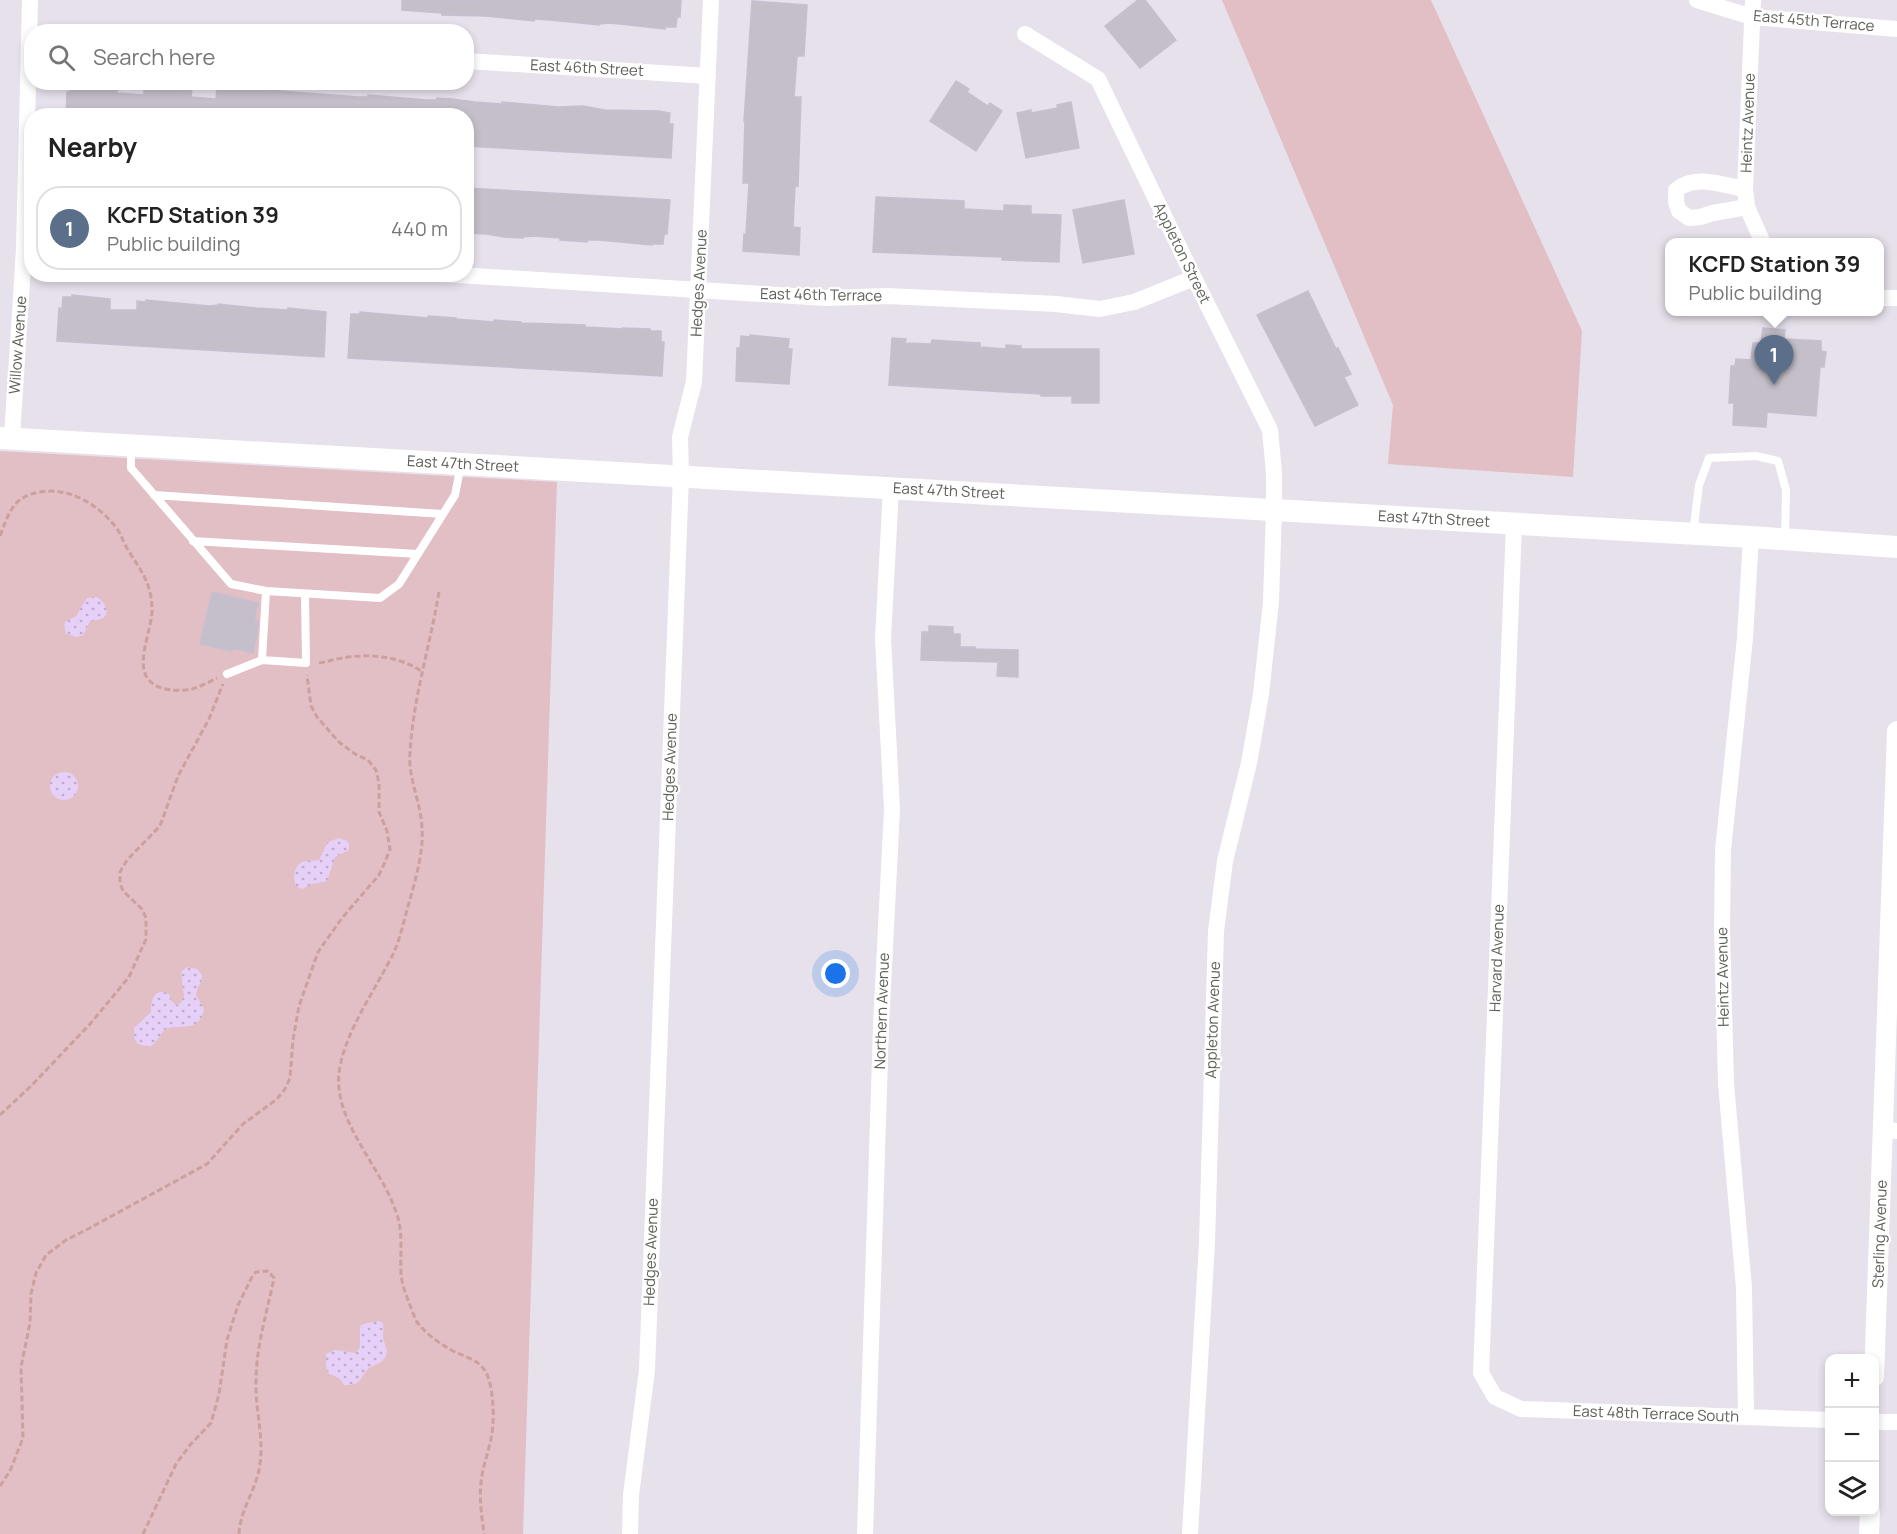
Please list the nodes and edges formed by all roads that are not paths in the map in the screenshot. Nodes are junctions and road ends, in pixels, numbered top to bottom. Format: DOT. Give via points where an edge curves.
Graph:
graph roads {
  1 [pos="30,0"];
  2 [pos="711,0"];
  3 [pos="1697,0"];
  4 [pos="1752,8"];
  5 [pos="30,24"];
  6 [pos="1897,29"];
  7 [pos="1025,34"];
  8 [pos="474,61"];
  9 [pos="708,76"];
  10 [pos="29,90"];
  11 [pos="29,108"];
  12 [pos="1745,189"];
  13 [pos="1747,207"];
  14 [pos="1760,238"];
  15 [pos="474,276"];
  16 [pos="1194,278"];
  17 [pos="24,282"];
  18 [pos="698,290"];
  19 [pos="6,438"];
  20 [pos="131,445"];
  21 [pos="461,464"];
  22 [pos="681,476"];
  23 [pos="891,488"];
  24 [pos="154,495"];
  25 [pos="1274,510"];
  26 [pos="443,514"];
  27 [pos="1514,524"];
  28 [pos="1693,534"];
  29 [pos="1751,537"];
  30 [pos="1785,540"];
  31 [pos="194,541"];
  32 [pos="1897,547"];
  33 [pos="418,554"];
  34 [pos="266,591"];
  35 [pos="305,594"];
  36 [pos="262,660"];
  37 [pos="227,674"];
  38 [pos="1897,731"];
  39 [pos="1895,847"];
  40 [pos="1891,1131"];
  41 [pos="1876,1354"];
  42 [pos="1490,1389"];
  43 [pos="1746,1416"];
  44 [pos="1825,1420"];
  45 [pos="1879,1422"];
  46 [pos="1897,1422"];
  47 [pos="1870,1516"];
  48 [pos="630,1534"];
  49 [pos="865,1534"];
  50 [pos="1190,1534"];
  51 [pos="1869,1534"];
  1 -- 5 [label="street, Willow Avenue"];
  2 -- 9 [label="street, Hedges Avenue"];
  3 -- 4 [label="street, East 45th Terrace"];
  4 -- 6 [label="street, East 45th Terrace"];
  4 -- 12 [label="street, Heintz Avenue"];
  7 -- 16 [label="street, Appleton Street" via="1098,79"];
  8 -- 9 [label="street, East 46th Street"];
  9 -- 18 [label="street, Hedges Avenue"];
  10 -- 11 [label="street, Willow Avenue"];
  12 -- 13 [label="street, Heintz Avenue"];
  12 -- 13 [label="street" via="1695,181 1676,190 1676,202 1679,211 1689,218"];
  13 -- 14 [label="street, Heintz Avenue"];
  15 -- 18 [label="street, East 46th Terrace"];
  16 -- 18 [label="street, East 46th Terrace" via="1134,302 1100,309 955,299 826,298"];
  16 -- 25 [label="street, Appleton Street" via="1270,430"];
  17 -- 19 [label="street, Willow Avenue"];
  18 -- 22 [label="street, Hedges Avenue" via="694,382 680,437"];
  19 -- 20 [label="main road, East 47th Street"];
  20 -- 21 [label="main road, East 47th Street"];
  20 -- 24 [label="lane" via="131,468"];
  21 -- 22 [label="main road, East 47th Street"];
  21 -- 26 [label="lane" via="455,495"];
  22 -- 23 [label="main road, East 47th Street"];
  22 -- 48 [label="street, Hedges Avenue" via="646,1370"];
  23 -- 25 [label="main road, East 47th Street"];
  23 -- 49 [label="street, Northern Avenue" via="883,638 892,809"];
  24 -- 26 [label="lane"];
  24 -- 31 [label="lane"];
  25 -- 27 [label="main road, East 47th Street"];
  25 -- 50 [label="street, Appleton Avenue" via="1271,602 1261,694 1225,861 1216,931 1207,1242"];
  26 -- 33 [label="lane"];
  27 -- 28 [label="main road, East 47th Street"];
  27 -- 42 [label="street, Harvard Avenue" via="1481,1373"];
  28 -- 29 [label="main road, East 47th Street"];
  28 -- 30 [label="lane" via="1699,485 1709,458 1756,456 1778,460 1786,490"];
  29 -- 30 [label="main road, East 47th Street"];
  29 -- 43 [label="street, Heintz Avenue" via="1745,638 1723,850 1722,928 1726,1084 1744,1288"];
  30 -- 32 [label="main road, East 47th Street"];
  31 -- 33 [label="lane"];
  31 -- 34 [label="lane" via="231,584"];
  33 -- 35 [label="lane" via="399,584 380,598"];
  34 -- 35 [label="lane"];
  34 -- 36 [label="lane"];
  35 -- 36 [label="lane" via="306,663"];
  36 -- 37 [label="lane"];
  38 -- 39 [label="street, Sterling Avenue"];
  39 -- 40 [label="street, Sterling Avenue"];
  40 -- 41 [label="street, Sterling Avenue"];
  42 -- 43 [label="street, East 48th Terrace South" via="1495,1397 1521,1409"];
  43 -- 44 [label="street, East 48th Terrace South"];
  45 -- 46 [label="street"];
  47 -- 51 [label="street"];
}
